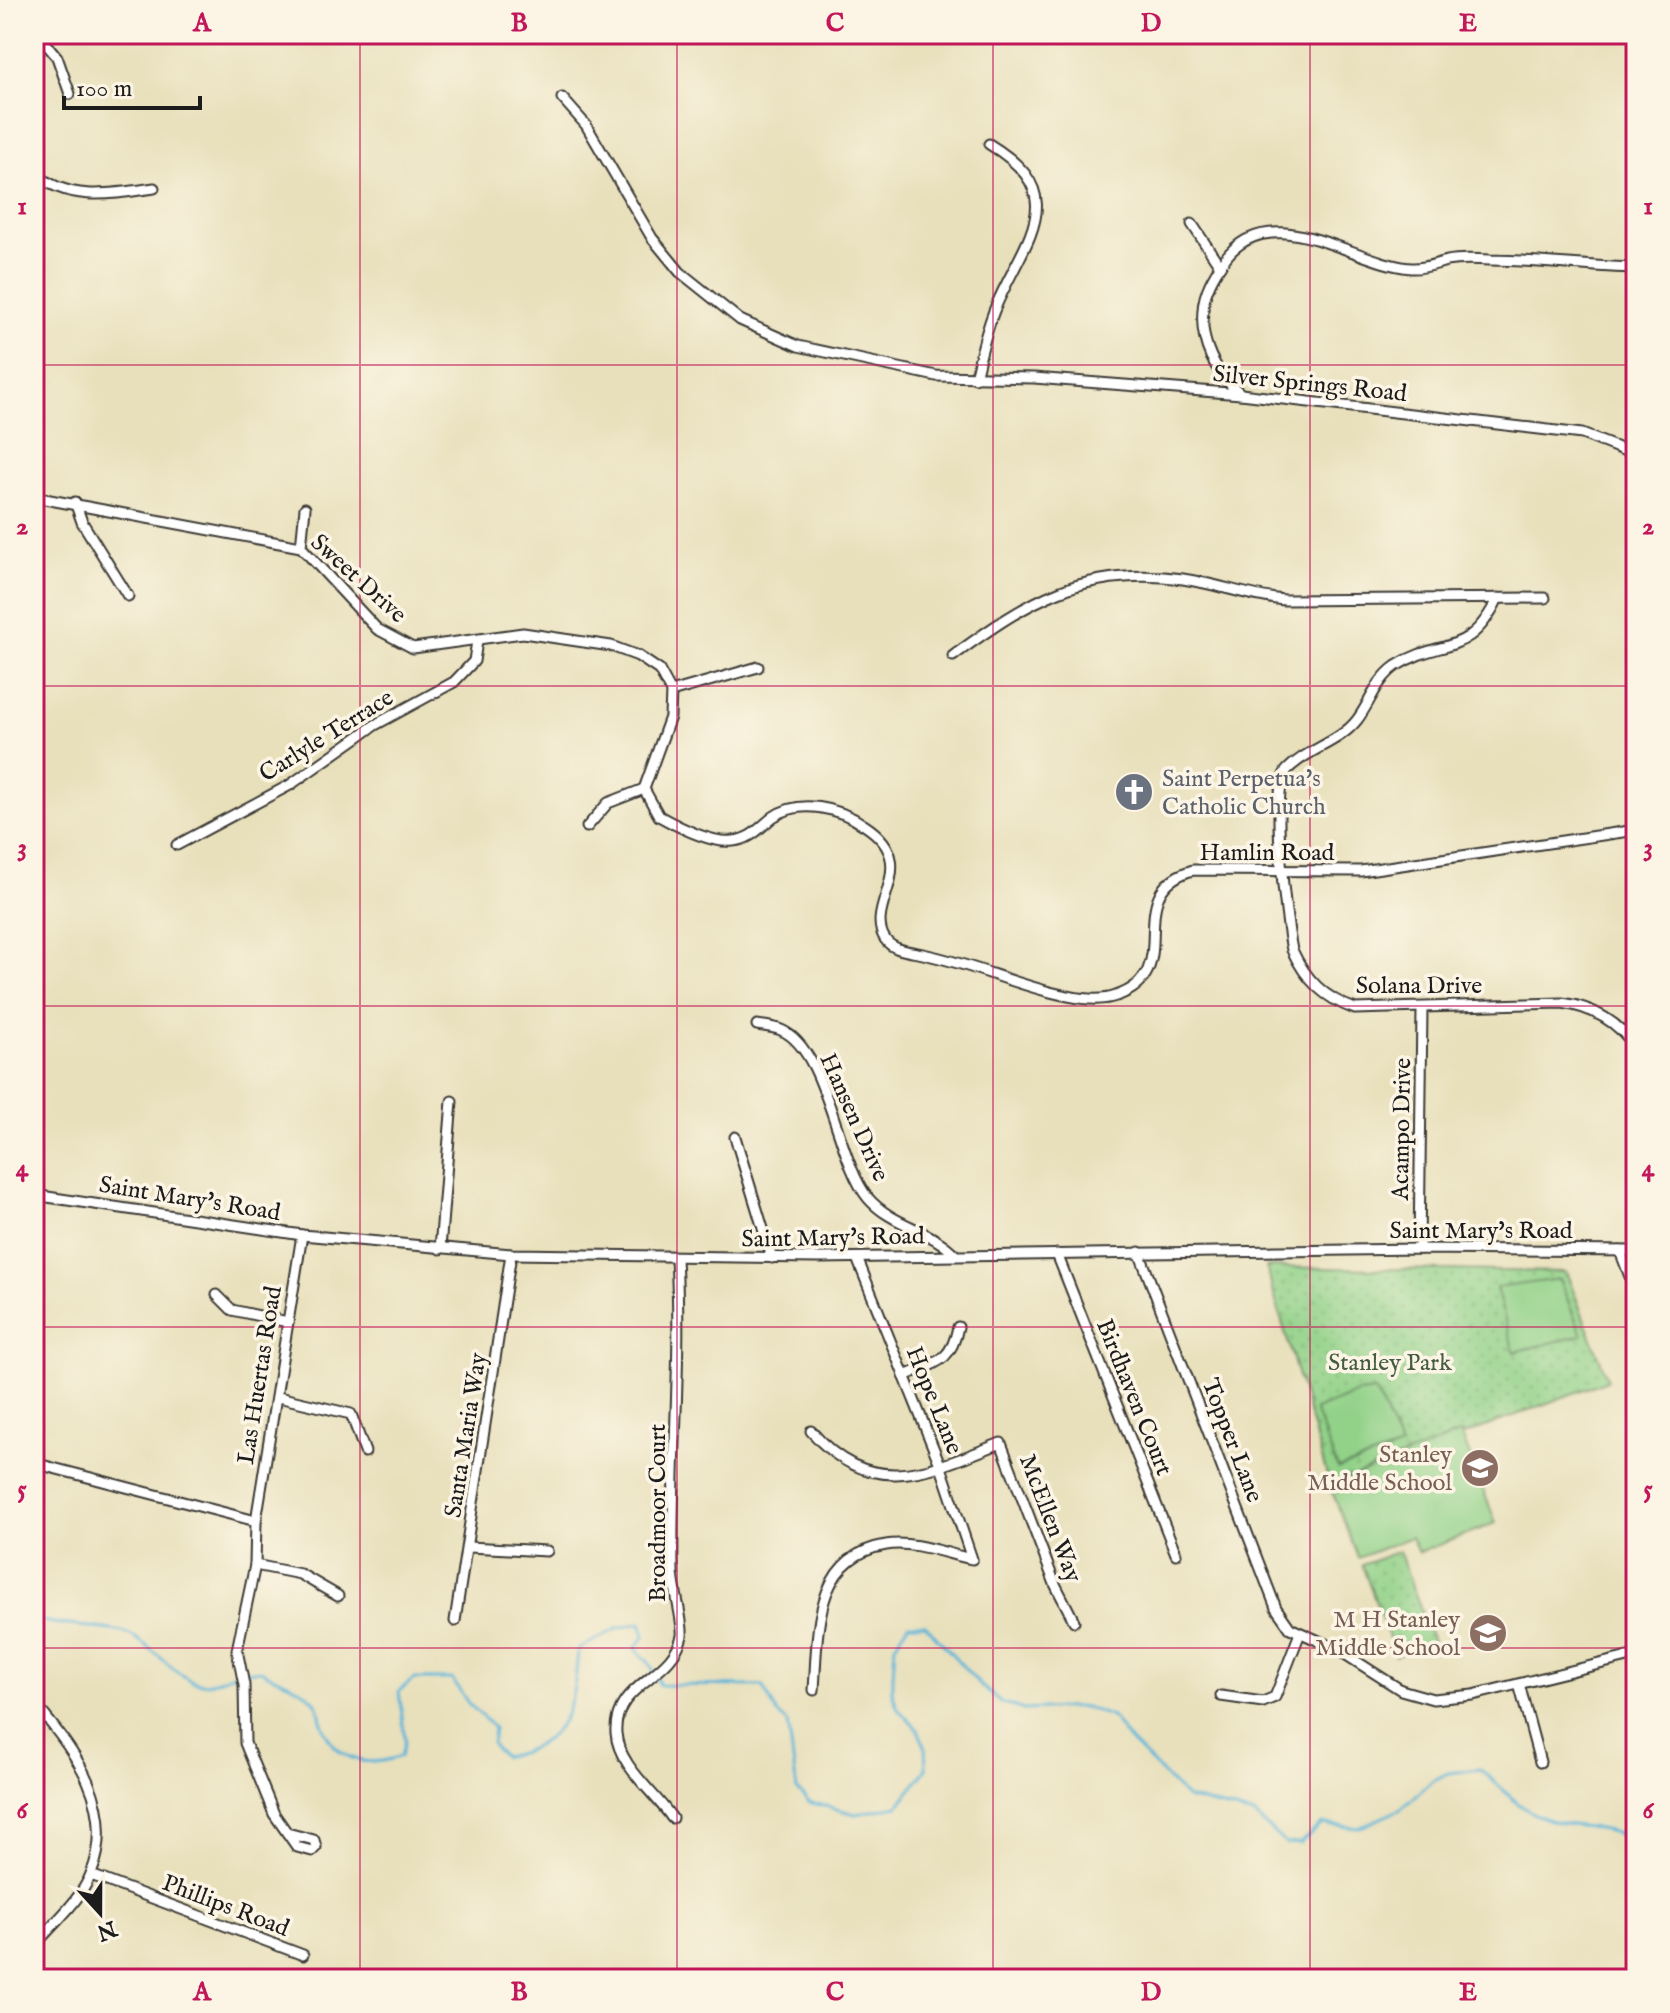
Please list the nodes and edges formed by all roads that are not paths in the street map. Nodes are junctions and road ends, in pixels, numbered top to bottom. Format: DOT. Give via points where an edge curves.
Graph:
graph roads {
  1 [pos="38,34"];
  2 [pos="70,94"];
  3 [pos="562,98"];
  4 [pos="989,144"];
  5 [pos="34,172"];
  6 [pos="154,188"];
  7 [pos="1192,224"];
  8 [pos="1220,266"];
  9 [pos="1636,268"];
  10 [pos="975,378"];
  11 [pos="1241,394"];
  12 [pos="1636,455"];
  13 [pos="34,497"];
  14 [pos="75,502"];
  15 [pos="305,508"];
  16 [pos="301,547"];
  17 [pos="128,596"];
  18 [pos="1498,598"];
  19 [pos="1545,598"];
  20 [pos="477,641"];
  21 [pos="953,656"];
  22 [pos="758,667"];
  23 [pos="671,692"];
  24 [pos="644,789"];
  25 [pos="587,827"];
  26 [pos="1636,830"];
  27 [pos="177,845"];
  28 [pos="1283,872"];
  29 [pos="1422,1009"];
  30 [pos="757,1025"];
  31 [pos="1636,1049"];
  32 [pos="452,1101"];
  33 [pos="735,1137"];
  34 [pos="34,1195"];
  35 [pos="302,1235"];
  36 [pos="440,1249"];
  37 [pos="1419,1249"];
  38 [pos="1620,1251"];
  39 [pos="1636,1251"];
  40 [pos="1139,1252"];
  41 [pos="511,1254"];
  42 [pos="1057,1254"];
  43 [pos="955,1255"];
  44 [pos="676,1258"];
  45 [pos="772,1258"];
  46 [pos="857,1258"];
  47 [pos="1636,1292"];
  48 [pos="217,1295"];
  49 [pos="288,1322"];
  50 [pos="958,1327"];
  51 [pos="904,1376"];
  52 [pos="278,1397"];
  53 [pos="811,1431"];
  54 [pos="365,1452"];
  55 [pos="34,1463"];
  56 [pos="941,1467"];
  57 [pos="256,1521"];
  58 [pos="468,1547"];
  59 [pos="547,1551"];
  60 [pos="1176,1554"];
  61 [pos="255,1565"];
  62 [pos="338,1596"];
  63 [pos="455,1621"];
  64 [pos="1074,1621"];
  65 [pos="1300,1633"];
  66 [pos="1636,1655"];
  67 [pos="1519,1684"];
  68 [pos="814,1690"];
  69 [pos="1221,1696"];
  70 [pos="34,1703"];
  71 [pos="1540,1762"];
  72 [pos="672,1818"];
  73 [pos="287,1833"];
  74 [pos="91,1875"];
  75 [pos="34,1946"];
  76 [pos="303,1955"];
  1 -- 2 [label="street" via="57,57"];
  3 -- 10 [label="street, Silver Springs Road" via="586,125 652,238 680,272 740,320 798,346 890,368"];
  4 -- 10 [label="street" via="1026,172 1036,211 994,310"];
  5 -- 6 [label="street" via="47,184 78,193"];
  7 -- 8 [label="street"];
  8 -- 9 [label="street" via="1230,251 1247,242 1269,232 1292,232 1415,269 1451,260"];
  8 -- 11 [label="street" via="1209,284 1202,325 1216,369"];
  10 -- 11 [label="street, Silver Springs Road"];
  11 -- 12 [label="street, Silver Springs Road" via="1582,434"];
  13 -- 14 [label="street, Sweet Drive"];
  14 -- 16 [label="street, Sweet Drive"];
  14 -- 17 [label="street"];
  15 -- 16 [label="street"];
  16 -- 20 [label="street, Sweet Drive" via="377,629 413,648"];
  18 -- 19 [label="street"];
  18 -- 21 [label="street" via="1285,600 1182,579 1131,577 1073,586 1030,602"];
  18 -- 28 [label="street, Solana Drive" via="1475,634 1397,666 1380,680 1356,720 1287,770 1278,793"];
  20 -- 23 [label="street, Sweet Drive" via="523,633 611,646 649,662"];
  20 -- 27 [label="street, Carlyle Terrace" via="474,661 454,682 375,725 290,785"];
  22 -- 23 [label="street"];
  23 -- 24 [label="street" via="670,717"];
  24 -- 25 [label="street" via="608,803"];
  24 -- 28 [label="street, Hamlin Road" via="659,816 721,840 754,836 774,817 801,807 825,808 866,825 890,851 881,922 892,947 961,962 1051,992 1109,998 1138,982 1152,962 1153,912 1162,887 1172,879 1193,870"];
  26 -- 28 [label="street, Hamlin Road" via="1361,871"];
  28 -- 29 [label="street, Solana Drive" via="1292,950 1316,987 1355,1009"];
  29 -- 31 [label="street, Solana Drive" via="1572,1004 1611,1022"];
  29 -- 37 [label="street, Acampo Drive"];
  30 -- 43 [label="street, Hansen Drive" via="783,1030 806,1054 866,1196 898,1223 945,1244"];
  32 -- 36 [label="street"];
  33 -- 45 [label="street"];
  34 -- 35 [label="street, Saint Mary's Road"];
  35 -- 36 [label="street, Saint Mary's Road"];
  35 -- 49 [label="street, Las Huertas Road"];
  36 -- 41 [label="street, Saint Mary's Road"];
  37 -- 38 [label="street, Saint Mary's Road"];
  37 -- 40 [label="street, Saint Mary's Road"];
  38 -- 39 [label="street, Saint Mary's Road"];
  38 -- 47 [label="street"];
  40 -- 42 [label="street, Saint Mary's Road"];
  40 -- 65 [label="street, Topper Lane" via="1276,1608 1284,1624"];
  41 -- 44 [label="street, Saint Mary's Road"];
  41 -- 58 [label="street, Santa Maria Way"];
  42 -- 43 [label="street, Saint Mary's Road"];
  42 -- 60 [label="street, Birdhaven Court"];
  43 -- 46 [label="street, Saint Mary's Road"];
  44 -- 45 [label="street, Saint Mary's Road"];
  44 -- 72 [label="street, Broadmoor Court" via="673,1572 683,1632 664,1666 639,1684 620,1710 616,1737 631,1768"];
  45 -- 46 [label="street, Saint Mary's Road"];
  46 -- 51 [label="street, Hope Lane"];
  48 -- 49 [label="street" via="232,1310"];
  49 -- 52 [label="street, Las Huertas Road"];
  50 -- 51 [label="street" via="954,1349 945,1358"];
  51 -- 56 [label="street, Hope Lane"];
  52 -- 54 [label="street" via="351,1414"];
  52 -- 57 [label="street, Las Huertas Road"];
  53 -- 56 [label="street" via="833,1456 867,1469 907,1476"];
  55 -- 57 [label="street"];
  56 -- 64 [label="street, McEllen Way" via="1001,1443"];
  56 -- 68 [label="street, Hope Lane" via="972,1559 887,1544 845,1562 820,1607"];
  57 -- 61 [label="street, Las Huertas Road"];
  58 -- 59 [label="street"];
  58 -- 63 [label="street, Santa Maria Way"];
  61 -- 62 [label="street" via="300,1574"];
  61 -- 73 [label="street, Las Huertas Road" via="237,1650 245,1743"];
  65 -- 67 [label="street" via="1423,1697 1452,1699"];
  65 -- 69 [label="street" via="1275,1697 1263,1702"];
  66 -- 67 [label="street"];
  67 -- 71 [label="street"];
  70 -- 74 [label="street" via="88,1777 99,1829"];
  74 -- 75 [label="street"];
  74 -- 76 [label="street, Phillips Road"];
}
